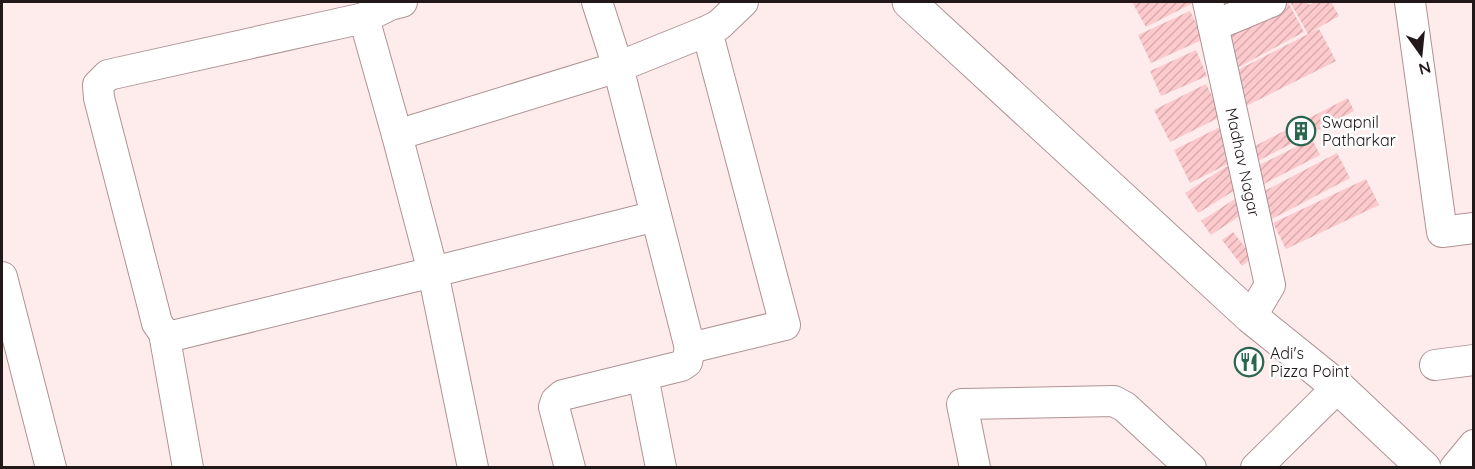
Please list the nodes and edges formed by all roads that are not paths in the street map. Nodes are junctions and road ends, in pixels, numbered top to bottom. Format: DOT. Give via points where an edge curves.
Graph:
graph roads {
  1 [pos="402,2"];
  2 [pos="597,2"];
  3 [pos="743,2"];
  4 [pos="1271,2"];
  5 [pos="1410,2"];
  6 [pos="918,5"];
  7 [pos="1210,13"];
  8 [pos="364,18"];
  9 [pos="707,31"];
  10 [pos="618,67"];
  11 [pos="397,135"];
  12 [pos="656,216"];
  13 [pos="1473,228"];
  14 [pos="433,272"];
  15 [pos="2,277"];
  16 [pos="1251,316"];
  17 [pos="164,333"];
  18 [pos="690,348"];
  19 [pos="1473,360"];
  20 [pos="1435,365"];
  21 [pos="642,376"];
  22 [pos="1338,387"];
  23 [pos="1473,445"];
  24 [pos="51,468"];
  25 [pos="188,468"];
  26 [pos="473,468"];
  27 [pos="570,468"];
  28 [pos="661,468"];
  29 [pos="975,468"];
  30 [pos="1191,468"];
  31 [pos="1256,468"];
  32 [pos="1424,468"];
  33 [pos="1455,468"];
  1 -- 8 [label="street"];
  2 -- 10 [label="street"];
  3 -- 9 [label="street"];
  4 -- 7 [label="street" via="1231,20"];
  5 -- 13 [label="street" via="1442,232"];
  6 -- 16 [label="main road"];
  7 -- 16 [label="street, Madhav Nagar" via="1270,285"];
  8 -- 11 [label="street"];
  8 -- 17 [label="street" via="108,75 98,85 153,307"];
  9 -- 10 [label="street"];
  9 -- 18 [label="street" via="785,325"];
  10 -- 11 [label="street"];
  10 -- 12 [label="street"];
  11 -- 14 [label="street"];
  12 -- 14 [label="street"];
  12 -- 18 [label="street"];
  14 -- 17 [label="street" via="172,336"];
  14 -- 26 [label="street"];
  15 -- 24 [label="street"];
  16 -- 22 [label="main road"];
  17 -- 25 [label="street"];
  18 -- 21 [label="street" via="687,362 681,366"];
  19 -- 20 [label="street"];
  21 -- 27 [label="street" via="563,395 556,401 554,407"];
  21 -- 28 [label="street"];
  22 -- 31 [label="street"];
  22 -- 32 [label="main road"];
  23 -- 33 [label="street"];
  29 -- 30 [label="street" via="962,404 1114,401"];
}
